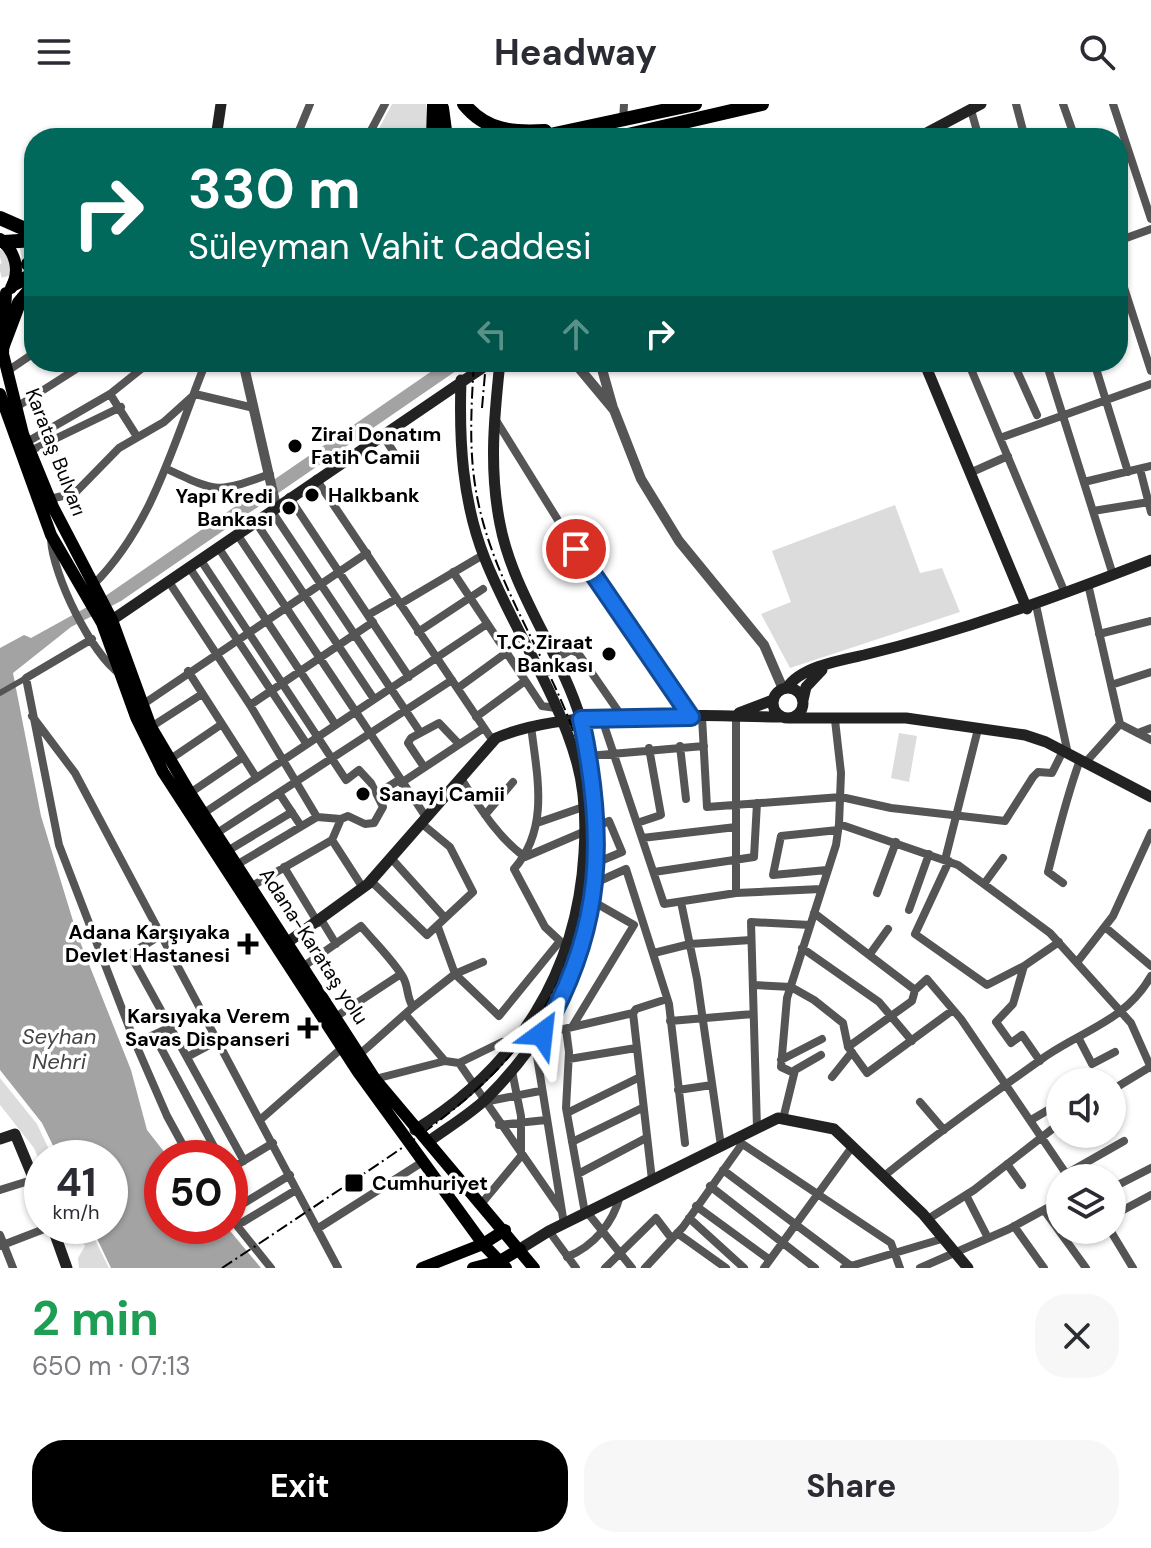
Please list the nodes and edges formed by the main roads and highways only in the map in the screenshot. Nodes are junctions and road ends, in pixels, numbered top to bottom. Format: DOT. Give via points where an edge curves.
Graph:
graph roads {
  1 [pos="221,104"];
  2 [pos="434,104"];
  3 [pos="441,104"];
  4 [pos="451,104"];
  5 [pos="464,104"];
  6 [pos="695,104"];
  7 [pos="762,104"];
  8 [pos="976,107"];
  9 [pos="621,126"];
  10 [pos="217,128"];
  11 [pos="433,128"];
  12 [pos="445,128"];
  13 [pos="454,128"];
  14 [pos="498,128"];
  15 [pos="590,128"];
  16 [pos="936,128"];
  17 [pos="0,218"];
  18 [pos="24,229"];
  19 [pos="2,240"];
  20 [pos="24,253"];
  21 [pos="24,267"];
  22 [pos="7,292"];
  23 [pos="24,297"];
  24 [pos="2,348"];
  25 [pos="474,372"];
  26 [pos="499,372"];
  27 [pos="928,372"];
  28 [pos="461,380"];
  29 [pos="0,394"];
  30 [pos="1151,560"];
  31 [pos="94,593"];
  32 [pos="1032,607"];
  33 [pos="107,619"];
  34 [pos="829,664"];
  35 [pos="785,688"];
  36 [pos="773,700"];
  37 [pos="804,702"];
  38 [pos="701,717"];
  39 [pos="780,717"];
  40 [pos="793,718"];
  41 [pos="581,719"];
  42 [pos="858,719"];
  43 [pos="562,720"];
  44 [pos="1151,797"];
  45 [pos="590,804"];
  46 [pos="591,828"];
  47 [pos="288,942"];
  48 [pos="415,1130"];
  49 [pos="0,1139"];
  50 [pos="428,1142"];
  51 [pos="24,1154"];
  52 [pos="505,1230"];
  53 [pos="58,1244"];
  54 [pos="483,1244"];
  55 [pos="520,1249"];
  56 [pos="503,1264"];
  57 [pos="67,1268"];
  58 [pos="422,1268"];
  59 [pos="473,1268"];
  60 [pos="534,1268"];
  61 [pos="968,1268"];
  1 -- 10 [label="main road"];
  2 -- 11 [label="highway"];
  3 -- 12 [label="highway"];
  4 -- 13 [label="highway"];
  5 -- 14 [label="highway"];
  6 -- 9 [label="highway"];
  7 -- 9 [label="highway" via="670,126"];
  8 -- 16 [label="main road"];
  9 -- 15 [label="highway"];
  17 -- 18 [label="highway"];
  19 -- 20 [label="highway"];
  19 -- 22 [label="main road, Karataş Bulvarı" via="16,261"];
  21 -- 22 [label="highway"];
  22 -- 24 [label="main road, Karataş Bulvarı"];
  23 -- 24 [label="highway"];
  24 -- 31 [label="main road, Karataş Bulvarı" via="28,447"];
  25 -- 28 [label="main road"];
  26 -- 41 [label="main road" via="491,469 501,528"];
  27 -- 32 [label="main road"];
  28 -- 33 [label="main road" via="169,582"];
  28 -- 43 [label="main road" via="463,477 483,555"];
  29 -- 31 [label="main road, Karataş Bulvarı" via="51,535"];
  30 -- 32 [label="main road"];
  31 -- 33 [label="main road, Karataş Bulvarı"];
  32 -- 34 [label="main road"];
  33 -- 47 [label="main road, Adana-Karataş yolu" via="169,760"];
  33 -- 54 [label="main road, Adana-Karataş yolu" via="136,717 163,772 342,1048"];
  34 -- 35 [label="main road" via="793,678"];
  34 -- 37 [label="main road" via="811,680"];
  35 -- 36 [label="main road"];
  35 -- 37 [label="main road" via="799,692"];
  36 -- 38 [label="main road" via="742,712"];
  36 -- 39 [label="main road"];
  37 -- 40 [label="main road"];
  37 -- 42 [label="main road" via="820,714"];
  38 -- 39 [label="main road"];
  38 -- 41 [label="main road"];
  39 -- 40 [label="main road"];
  40 -- 42 [label="main road"];
  41 -- 43 [label="main road"];
  41 -- 45 [label="main road"];
  42 -- 44 [label="main road" via="906,718 1025,735"];
  43 -- 45 [label="main road"];
  43 -- 47 [label="main road" via="493,741 367,885"];
  45 -- 46 [label="main road"];
  46 -- 48 [label="main road" via="565,955 521,1036 475,1088"];
  46 -- 50 [label="main road" via="598,862 594,902 566,992 512,1071 483,1102"];
  47 -- 48 [label="main road, Adana-Karataş yolu" via="375,1079"];
  48 -- 50 [label="main road, Adana-Karataş yolu"];
  49 -- 51 [label="main road" via="15,1134"];
  50 -- 52 [label="main road, Adana-Karataş yolu"];
  52 -- 54 [label="main road"];
  52 -- 55 [label="main road, Adana-Karataş yolu"];
  53 -- 57 [label="main road"];
  54 -- 56 [label="main road, Adana-Karataş yolu"];
  54 -- 58 [label="main road"];
  55 -- 56 [label="main road"];
  55 -- 60 [label="main road, Adana-Karataş yolu"];
  55 -- 61 [label="main road" via="783,1119 834,1129 928,1219"];
  56 -- 59 [label="main road"];
}
